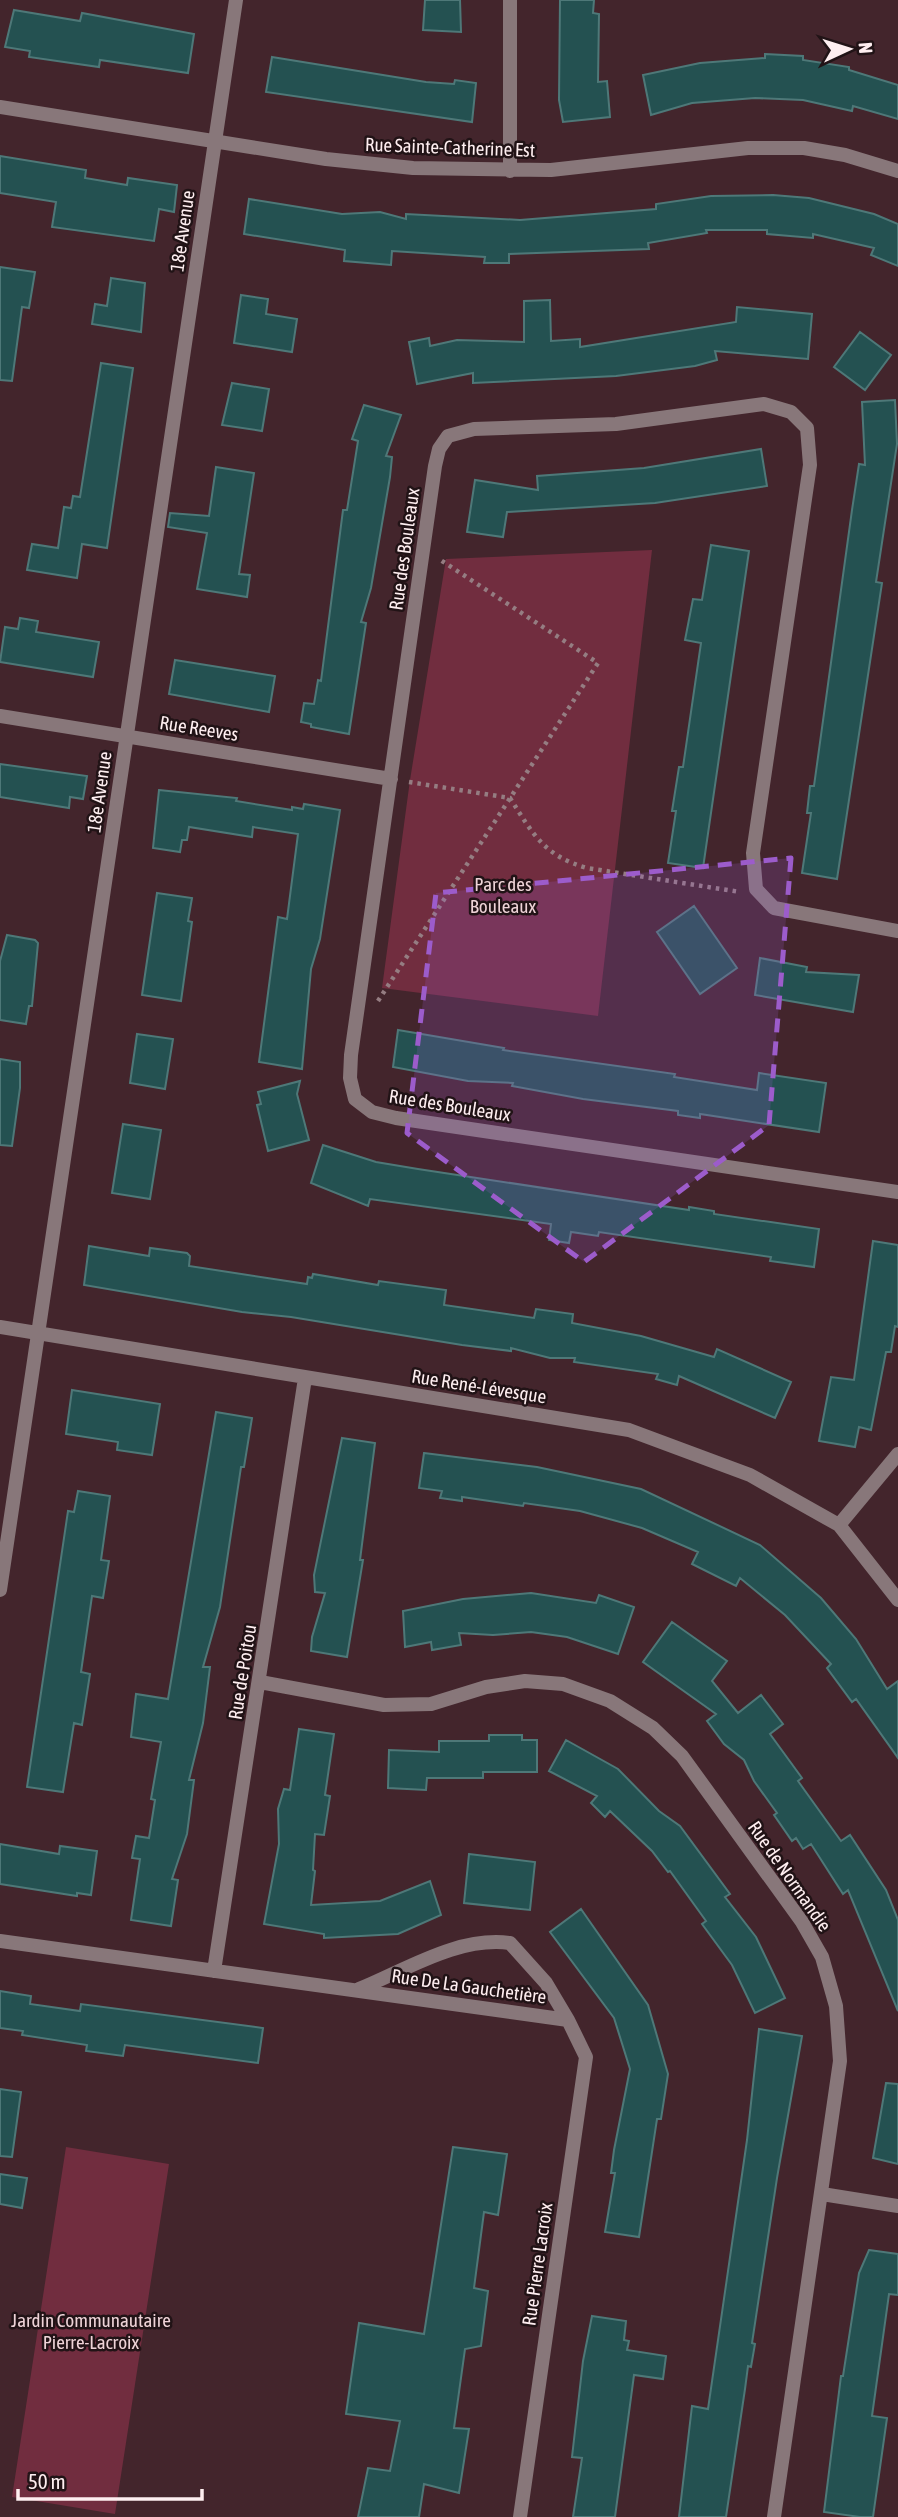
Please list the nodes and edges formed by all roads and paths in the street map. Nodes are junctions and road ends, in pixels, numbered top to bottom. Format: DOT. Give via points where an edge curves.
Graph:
graph roads {
  1 [pos="236,0"];
  2 [pos="510,0"];
  3 [pos="0,107"];
  4 [pos="215,142"];
  5 [pos="510,170"];
  6 [pos="898,171"];
  7 [pos="423,549"];
  8 [pos="0,716"];
  9 [pos="127,736"];
  10 [pos="391,779"];
  11 [pos="510,798"];
  12 [pos="762,895"];
  13 [pos="898,931"];
  14 [pos="375,1006"];
  15 [pos="898,1192"];
  16 [pos="0,1327"];
  17 [pos="37,1334"];
  18 [pos="305,1378"];
  19 [pos="898,1454"];
  20 [pos="839,1525"];
  21 [pos="0,1590"];
  22 [pos="898,1601"];
  23 [pos="260,1682"];
  24 [pos="0,1941"];
  25 [pos="215,1971"];
  26 [pos="359,1989"];
  27 [pos="568,2021"];
  28 [pos="822,2194"];
  29 [pos="898,2206"];
  30 [pos="520,2517"];
  31 [pos="775,2517"];
  1 -- 4 [label="street, 18e Avenue"];
  2 -- 5 [label="street"];
  3 -- 4 [label="street, Rue Sainte-Catherine Est"];
  4 -- 5 [label="street, Rue Sainte-Catherine Est" via="413,168"];
  4 -- 9 [label="street, 18e Avenue"];
  5 -- 6 [label="street, Rue Sainte-Catherine Est" via="748,148 804,148"];
  7 -- 10 [label="street, Rue des Bouleaux"];
  7 -- 11 [label="path" via="598,663"];
  7 -- 12 [label="street, Rue des Bouleaux" via="439,449 448,436 459,431 615,424 764,404 791,412 807,428 810,465 753,853 756,890"];
  8 -- 9 [label="street, Rue Reeves"];
  9 -- 10 [label="street, Rue Reeves"];
  9 -- 17 [label="street, 18e Avenue"];
  10 -- 11 [label="path"];
  10 -- 15 [label="street, Rue des Bouleaux" via="351,1055 355,1099 372,1112 396,1118"];
  11 -- 12 [label="path" via="548,852 565,862"];
  11 -- 14 [label="path"];
  12 -- 13 [label="street" via="774,908"];
  16 -- 17 [label="street, Rue René-Lévesque"];
  17 -- 18 [label="street, Rue René-Lévesque"];
  17 -- 21 [label="street, 18e Avenue"];
  18 -- 20 [label="street, Rue René-Lévesque" via="629,1430 750,1475"];
  18 -- 23 [label="street, Rue de Poitou"];
  19 -- 20 [label="street"];
  20 -- 22 [label="street, Rue René-Lévesque"];
  23 -- 25 [label="street, Rue de Poitou"];
  23 -- 28 [label="street, Rue de Normandie" via="384,1705 431,1704 525,1681 563,1684 610,1701 653,1728 682,1756 802,1922 822,1957 836,2006 840,2060"];
  24 -- 25 [label="street, Rue De La Gauchetière"];
  25 -- 26 [label="street, Rue De La Gauchetière"];
  26 -- 27 [label="street, Rue De La Gauchetière"];
  26 -- 27 [label="street, Rue De La Gauchetière" via="467,1944 510,1943 545,1983"];
  27 -- 30 [label="street, Rue Pierre Lacroix" via="586,2057"];
  28 -- 29 [label="street"];
  28 -- 31 [label="street, Rue de Normandie"];
}
